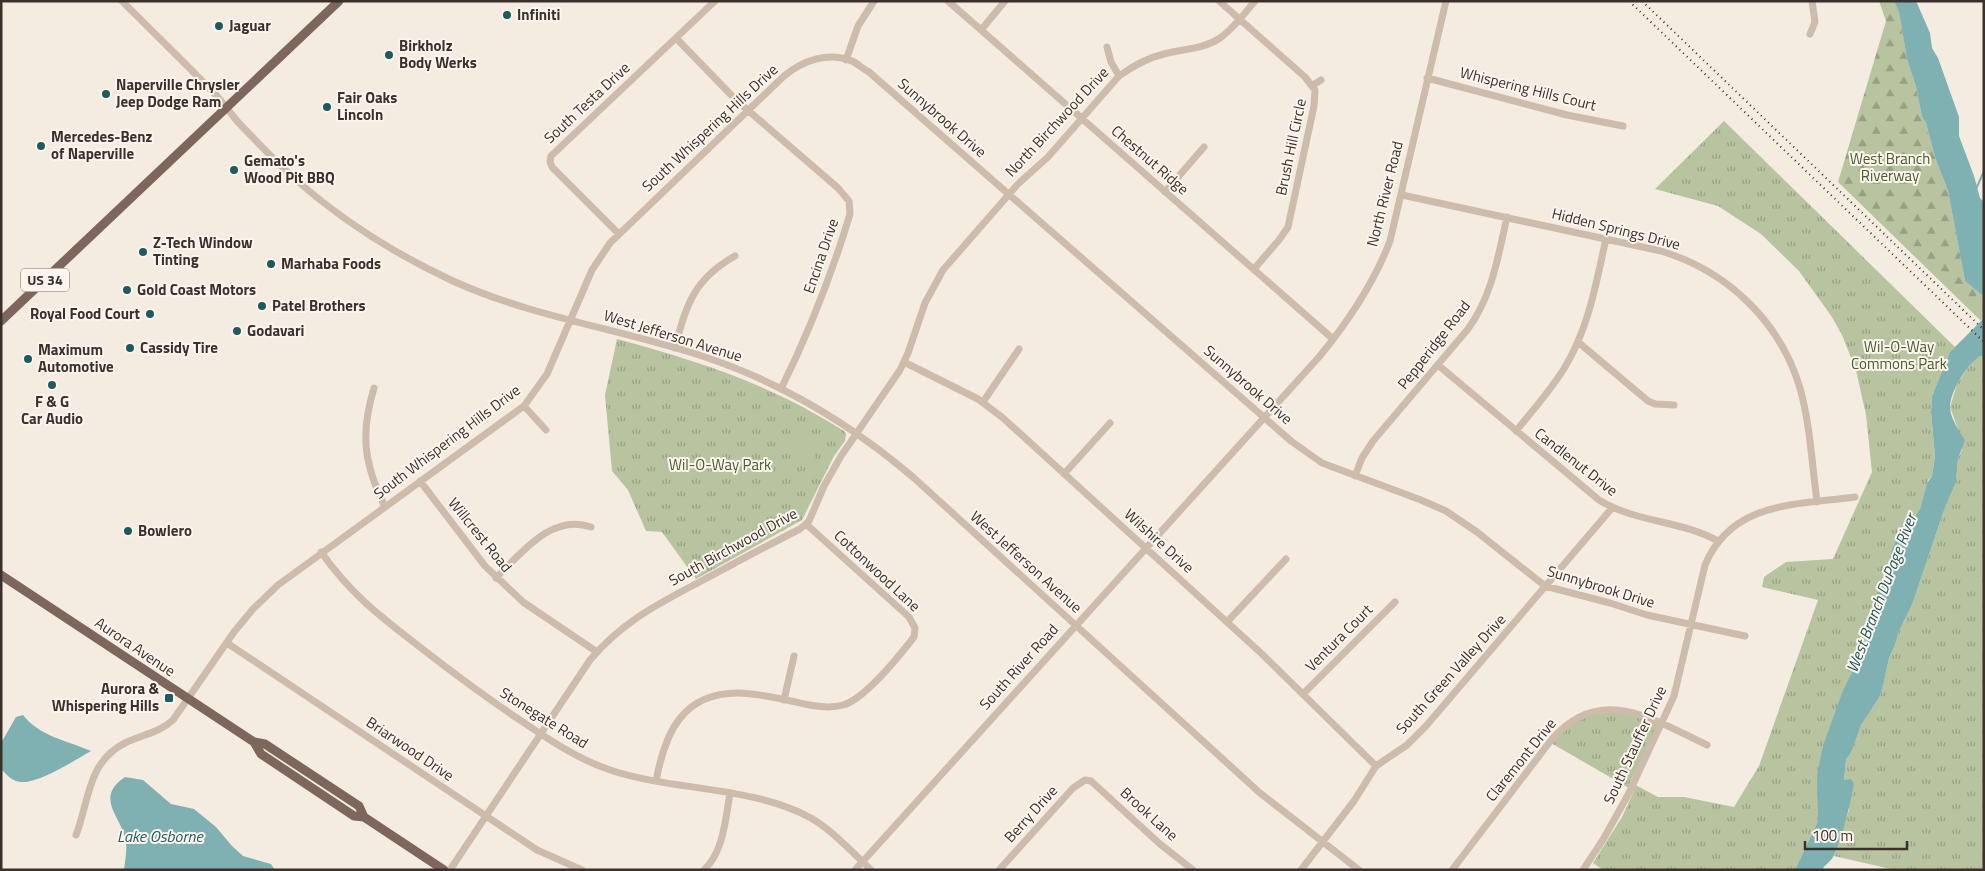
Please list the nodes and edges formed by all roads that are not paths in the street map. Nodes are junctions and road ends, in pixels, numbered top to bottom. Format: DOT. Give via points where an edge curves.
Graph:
graph roads {
  1 [pos="122,1"];
  2 [pos="339,1"];
  3 [pos="715,1"];
  4 [pos="874,1"];
  5 [pos="948,1"];
  6 [pos="1005,1"];
  7 [pos="1219,1"];
  8 [pos="1255,1"];
  9 [pos="1812,1"];
  10 [pos="1443,2"];
  11 [pos="1240,19"];
  12 [pos="981,30"];
  13 [pos="1810,34"];
  14 [pos="676,38"];
  15 [pos="1108,47"];
  16 [pos="846,60"];
  17 [pos="1119,76"];
  18 [pos="1427,78"];
  19 [pos="1321,80"];
  20 [pos="1313,85"];
  21 [pos="227,108"];
  22 [pos="748,110"];
  23 [pos="1082,118"];
  24 [pos="1623,126"];
  25 [pos="1204,147"];
  26 [pos="1165,192"];
  27 [pos="1009,194"];
  28 [pos="1402,195"];
  29 [pos="1507,218"];
  30 [pos="619,234"];
  31 [pos="1606,239"];
  32 [pos="735,256"];
  33 [pos="1254,269"];
  34 [pos="570,320"];
  35 [pos="1,321"];
  36 [pos="1333,339"];
  37 [pos="1578,342"];
  38 [pos="675,348"];
  39 [pos="1019,349"];
  40 [pos="904,362"];
  41 [pos="1438,365"];
  42 [pos="374,388"];
  43 [pos="781,389"];
  44 [pos="983,402"];
  45 [pos="1674,405"];
  46 [pos="524,406"];
  47 [pos="1265,417"];
  48 [pos="1110,424"];
  49 [pos="546,430"];
  50 [pos="1516,431"];
  51 [pos="857,433"];
  52 [pos="1064,474"];
  53 [pos="1355,476"];
  54 [pos="420,481"];
  55 [pos="1855,497"];
  56 [pos="1817,502"];
  57 [pos="384,506"];
  58 [pos="1612,508"];
  59 [pos="806,524"];
  60 [pos="590,527"];
  61 [pos="1718,542"];
  62 [pos="1146,548"];
  63 [pos="322,552"];
  64 [pos="1286,559"];
  65 [pos="1,575"];
  66 [pos="496,578"];
  67 [pos="1545,586"];
  68 [pos="1395,602"];
  69 [pos="1227,622"];
  70 [pos="1075,625"];
  71 [pos="1691,625"];
  72 [pos="1746,636"];
  73 [pos="227,643"];
  74 [pos="597,652"];
  75 [pos="794,656"];
  76 [pos="1303,694"];
  77 [pos="189,699"];
  78 [pos="784,700"];
  79 [pos="1662,724"];
  80 [pos="541,734"];
  81 [pos="1708,745"];
  82 [pos="1376,766"];
  83 [pos="1085,780"];
  84 [pos="656,781"];
  85 [pos="730,794"];
  86 [pos="486,816"];
  87 [pos="76,836"];
  88 [pos="1323,842"];
  89 [pos="862,862"];
  90 [pos="444,870"];
  91 [pos="450,870"];
  92 [pos="582,870"];
  93 [pos="704,870"];
  94 [pos="855,870"];
  95 [pos="871,870"];
  96 [pos="998,870"];
  97 [pos="1193,870"];
  98 [pos="1301,870"];
  99 [pos="1359,870"];
  100 [pos="1452,870"];
  101 [pos="1583,870"];
  1 -- 21 [label="street, West Jefferson Avenue"];
  2 -- 21 [label="main road, US 34"];
  3 -- 14 [label="street, South Testa Drive"];
  4 -- 16 [label="street" via="858,26"];
  5 -- 12 [label="street, Chestnut Ridge"];
  6 -- 12 [label="street"];
  7 -- 11 [label="street, Brush Hill Circle"];
  8 -- 11 [label="street, North Birchwood Drive"];
  9 -- 13 [label="street" via="1815,22"];
  10 -- 18 [label="street, North River Road"];
  11 -- 17 [label="street, North Birchwood Drive" via="1212,42 1155,57"];
  11 -- 20 [label="street, Brush Hill Circle"];
  12 -- 23 [label="street, Chestnut Ridge"];
  14 -- 22 [label="street"];
  14 -- 30 [label="street, South Testa Drive" via="550,156 552,167"];
  15 -- 17 [label="street" via="1111,62"];
  16 -- 22 [label="street, South Whispering Hills Drive" via="816,59 794,68"];
  16 -- 27 [label="street, Sunnybrook Drive" via="869,72"];
  17 -- 23 [label="street, North Birchwood Drive"];
  18 -- 24 [label="street, Whispering Hills Court" via="1567,115"];
  18 -- 28 [label="street, North River Road"];
  19 -- 20 [label="street"];
  20 -- 33 [label="street, Brush Hill Circle" via="1314,106 1289,223 1284,234"];
  21 -- 34 [label="street, West Jefferson Avenue" via="295,178 338,213 385,244 456,282"];
  21 -- 35 [label="main road, US 34"];
  22 -- 30 [label="street, South Whispering Hills Drive"];
  22 -- 43 [label="street, Encina Drive" via="838,188 850,207 847,225 818,307"];
  23 -- 26 [label="street, Chestnut Ridge"];
  23 -- 27 [label="street, North Birchwood Drive"];
  25 -- 26 [label="street"];
  26 -- 33 [label="street, Chestnut Ridge"];
  27 -- 40 [label="street, South Birchwood Drive" via="954,256 934,285"];
  27 -- 47 [label="street, Sunnybrook Drive"];
  28 -- 29 [label="street, Hidden Springs Drive"];
  28 -- 36 [label="street, North River Road" via="1386,252 1370,284"];
  29 -- 31 [label="street, Hidden Springs Drive"];
  29 -- 41 [label="street, Pepperidge Road" via="1493,279 1484,302 1468,329"];
  30 -- 34 [label="street, South Whispering Hills Drive" via="592,270"];
  31 -- 37 [label="street" via="1592,304"];
  31 -- 56 [label="street, Hidden Springs Drive" via="1690,261 1730,286 1756,310 1779,342 1799,388"];
  32 -- 38 [label="street" via="720,264 696,290"];
  33 -- 36 [label="street, Chestnut Ridge"];
  34 -- 38 [label="street, West Jefferson Avenue"];
  34 -- 46 [label="street, South Whispering Hills Drive" via="547,374"];
  36 -- 47 [label="street, North River Road"];
  37 -- 45 [label="street" via="1648,401"];
  37 -- 50 [label="street" via="1558,378"];
  38 -- 43 [label="street, West Jefferson Avenue" via="735,368"];
  39 -- 44 [label="street"];
  40 -- 44 [label="street, Wilshire Drive"];
  40 -- 51 [label="street, South Birchwood Drive"];
  41 -- 50 [label="street, Candlenut Drive"];
  41 -- 53 [label="street, Pepperidge Road" via="1366,450"];
  42 -- 57 [label="street" via="366,417 366,451 372,478"];
  43 -- 51 [label="street, West Jefferson Avenue"];
  44 -- 52 [label="street, Wilshire Drive"];
  46 -- 49 [label="street"];
  46 -- 54 [label="street, South Whispering Hills Drive"];
  47 -- 53 [label="street, Sunnybrook Drive" via="1314,459"];
  47 -- 62 [label="street, South River Road"];
  48 -- 52 [label="street"];
  50 -- 58 [label="street, Candlenut Drive" via="1588,492"];
  51 -- 59 [label="street, South Birchwood Drive" via="833,469"];
  51 -- 70 [label="street, West Jefferson Avenue" via="914,478"];
  52 -- 62 [label="street, Wilshire Drive"];
  53 -- 67 [label="street, Sunnybrook Drive" via="1446,511"];
  54 -- 57 [label="street, South Whispering Hills Drive"];
  54 -- 66 [label="street, Willcrest Road"];
  55 -- 56 [label="street, South Stauffer Drive"];
  56 -- 61 [label="street, South Stauffer Drive" via="1769,509 1749,516"];
  57 -- 63 [label="street, South Whispering Hills Drive"];
  58 -- 61 [label="street, Candlenut Drive" via="1700,532"];
  58 -- 67 [label="street, South Green Valley Drive"];
  59 -- 74 [label="street, South Birchwood Drive" via="642,614 620,629"];
  59 -- 78 [label="street, Cottonwood Lane" via="909,617 914,633 905,648 862,695 851,702 826,707"];
  60 -- 66 [label="street" via="575,523 546,532"];
  61 -- 71 [label="street, South Stauffer Drive" via="1705,565"];
  62 -- 69 [label="street, Wilshire Drive"];
  62 -- 70 [label="street, South River Road"];
  63 -- 73 [label="street, South Whispering Hills Drive" via="270,592"];
  63 -- 80 [label="street, Stonegate Road" via="344,583 371,609 452,672"];
  64 -- 69 [label="street"];
  65 -- 77 [label="main road, Aurora Avenue"];
  66 -- 74 [label="street, Willcrest Road" via="523,602"];
  67 -- 71 [label="street, Sunnybrook Drive" via="1647,616"];
  67 -- 82 [label="street, South Green Valley Drive" via="1426,726 1407,745"];
  68 -- 76 [label="street, Ventura Court"];
  69 -- 76 [label="street, Wilshire Drive"];
  70 -- 88 [label="street, West Jefferson Avenue" via="1260,793"];
  70 -- 89 [label="street, South River Road"];
  71 -- 72 [label="street, Sunnybrook Drive"];
  71 -- 79 [label="street, South Stauffer Drive" via="1678,684"];
  73 -- 77 [label="street, South Whispering Hills Drive"];
  73 -- 86 [label="street, Briarwood Drive"];
  74 -- 80 [label="street, South Birchwood Drive"];
  75 -- 78 [label="street"];
  76 -- 82 [label="street, Wilshire Drive"];
  77 -- 87 [label="street, South Whispering Hills Drive" via="167,726 122,745 102,762 88,790"];
  77 -- 90 [label="main road, Aurora Avenue" via="359,806 364,816"];
  78 -- 84 [label="street, Cottonwood Lane" via="738,693 717,696 695,705 679,719 667,738"];
  79 -- 81 [label="street, Claremont Drive"];
  79 -- 100 [label="street, Claremont Drive" via="1634,712 1615,709 1589,713 1571,722 1552,739"];
  79 -- 101 [label="street, South Stauffer Drive" via="1617,815"];
  80 -- 84 [label="street, Stonegate Road" via="595,764"];
  80 -- 86 [label="street, South Birchwood Drive"];
  82 -- 88 [label="street, South Green Valley Drive" via="1354,802"];
  83 -- 96 [label="street, Berry Drive" via="1073,788"];
  83 -- 97 [label="street, Brook Lane"];
  84 -- 85 [label="street, Stonegate Road"];
  85 -- 89 [label="street, Stonegate Road" via="768,801 809,818"];
  85 -- 93 [label="street" via="719,848"];
  86 -- 91 [label="street, South Birchwood Drive"];
  86 -- 92 [label="street, Briarwood Drive" via="537,850"];
  88 -- 98 [label="street, South Green Valley Drive"];
  88 -- 99 [label="street, West Jefferson Avenue"];
  89 -- 94 [label="street, South River Road"];
  89 -- 95 [label="street, Stonegate Road"];
}
